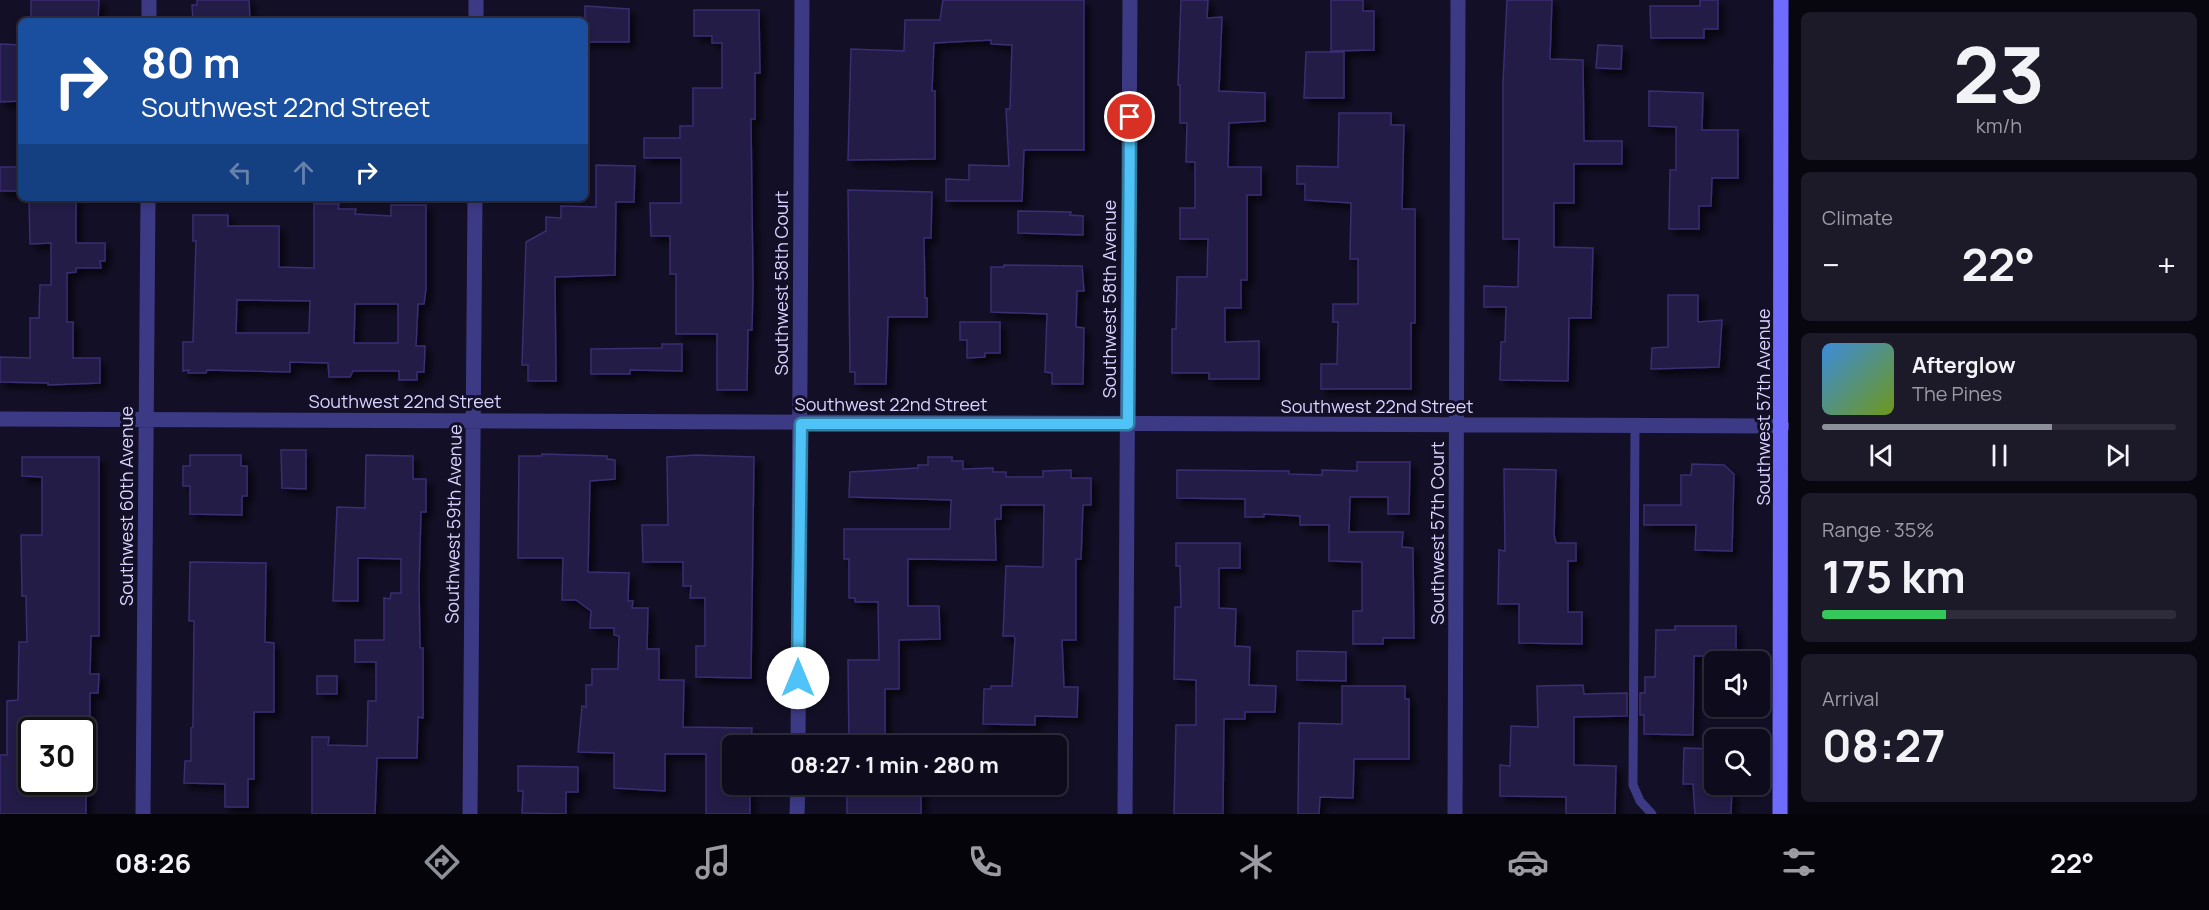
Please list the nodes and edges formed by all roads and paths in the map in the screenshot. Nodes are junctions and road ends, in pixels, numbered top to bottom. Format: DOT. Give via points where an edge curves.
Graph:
graph roads {
  1 [pos="149,0"];
  2 [pos="476,0"];
  3 [pos="802,0"];
  4 [pos="1130,0"];
  5 [pos="1458,0"];
  6 [pos="1781,0"];
  7 [pos="149,18"];
  8 [pos="476,18"];
  9 [pos="1785,161"];
  10 [pos="148,201"];
  11 [pos="475,201"];
  12 [pos="0,419"];
  13 [pos="146,420"];
  14 [pos="473,421"];
  15 [pos="801,424"];
  16 [pos="1128,424"];
  17 [pos="1457,426"];
  18 [pos="1782,426"];
  19 [pos="1635,427"];
  20 [pos="798,735"];
  21 [pos="798,795"];
  22 [pos="143,814"];
  23 [pos="470,814"];
  24 [pos="797,814"];
  25 [pos="1125,814"];
  26 [pos="1455,814"];
  27 [pos="1652,814"];
  28 [pos="1780,814"];
  1 -- 7 [label="street"];
  2 -- 8 [label="street"];
  3 -- 15 [label="street, Southwest 58th Court"];
  4 -- 16 [label="street, Southwest 58th Avenue"];
  5 -- 17 [label="street, Southwest 57th Court"];
  6 -- 9 [label="main road, Southwest 57th Avenue"];
  9 -- 18 [label="main road, Southwest 57th Avenue"];
  10 -- 13 [label="street, Southwest 60th Avenue"];
  11 -- 14 [label="street, Southwest 59th Avenue"];
  12 -- 13 [label="street, Southwest 22nd Street"];
  13 -- 14 [label="street, Southwest 22nd Street"];
  13 -- 22 [label="street, Southwest 60th Avenue"];
  14 -- 15 [label="street, Southwest 22nd Street"];
  14 -- 23 [label="street, Southwest 59th Avenue"];
  15 -- 16 [label="street, Southwest 22nd Street"];
  15 -- 20 [label="street, Southwest 58th Court"];
  16 -- 17 [label="street, Southwest 22nd Street"];
  16 -- 25 [label="street, Southwest 58th Avenue"];
  17 -- 19 [label="street, Southwest 22nd Street"];
  17 -- 26 [label="street, Southwest 57th Court"];
  18 -- 19 [label="street, Southwest 22nd Street"];
  18 -- 28 [label="main road, Southwest 57th Avenue"];
  19 -- 27 [label="lane" via="1633,785"];
  21 -- 24 [label="street"];
}
